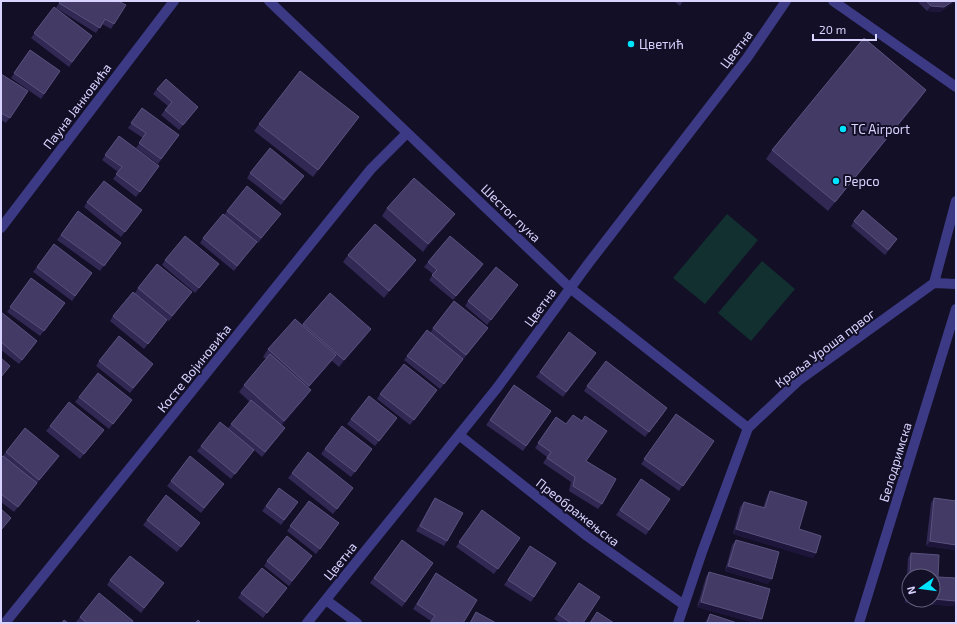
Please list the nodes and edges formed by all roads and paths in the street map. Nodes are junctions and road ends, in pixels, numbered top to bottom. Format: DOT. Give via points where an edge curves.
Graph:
graph roads {
  1 [pos="174,1"];
  2 [pos="269,1"];
  3 [pos="786,1"];
  4 [pos="833,1"];
  5 [pos="956,87"];
  6 [pos="408,133"];
  7 [pos="956,201"];
  8 [pos="1,228"];
  9 [pos="934,283"];
  10 [pos="956,284"];
  11 [pos="570,288"];
  12 [pos="956,309"];
  13 [pos="748,428"];
  14 [pos="459,435"];
  15 [pos="326,600"];
  16 [pos="684,605"];
  17 [pos="5,623"];
  18 [pos="307,623"];
  19 [pos="357,623"];
  20 [pos="678,623"];
  21 [pos="859,623"];
  1 -- 8 [label="street, Пауна Јанковића"];
  2 -- 6 [label="street, Шестог пука"];
  3 -- 11 [label="street, Цветна" via="746,58"];
  4 -- 5 [label="street"];
  6 -- 11 [label="street, Шестог пука"];
  6 -- 17 [label="street, Косте Војиновића" via="371,169"];
  7 -- 9 [label="street"];
  9 -- 10 [label="street"];
  9 -- 13 [label="street, Краља Уроша првог" via="798,381"];
  11 -- 13 [label="street, Шестог пука"];
  11 -- 14 [label="street, Цветна" via="497,388"];
  12 -- 21 [label="street, Белодримска"];
  13 -- 16 [label="street, Краља Уроша првог"];
  14 -- 15 [label="street, Цветна"];
  14 -- 16 [label="street, Преображењска" via="587,536"];
  15 -- 18 [label="street, Цветна"];
  15 -- 19 [label="street"];
  16 -- 20 [label="street, Краља Уроша првог"];
}
